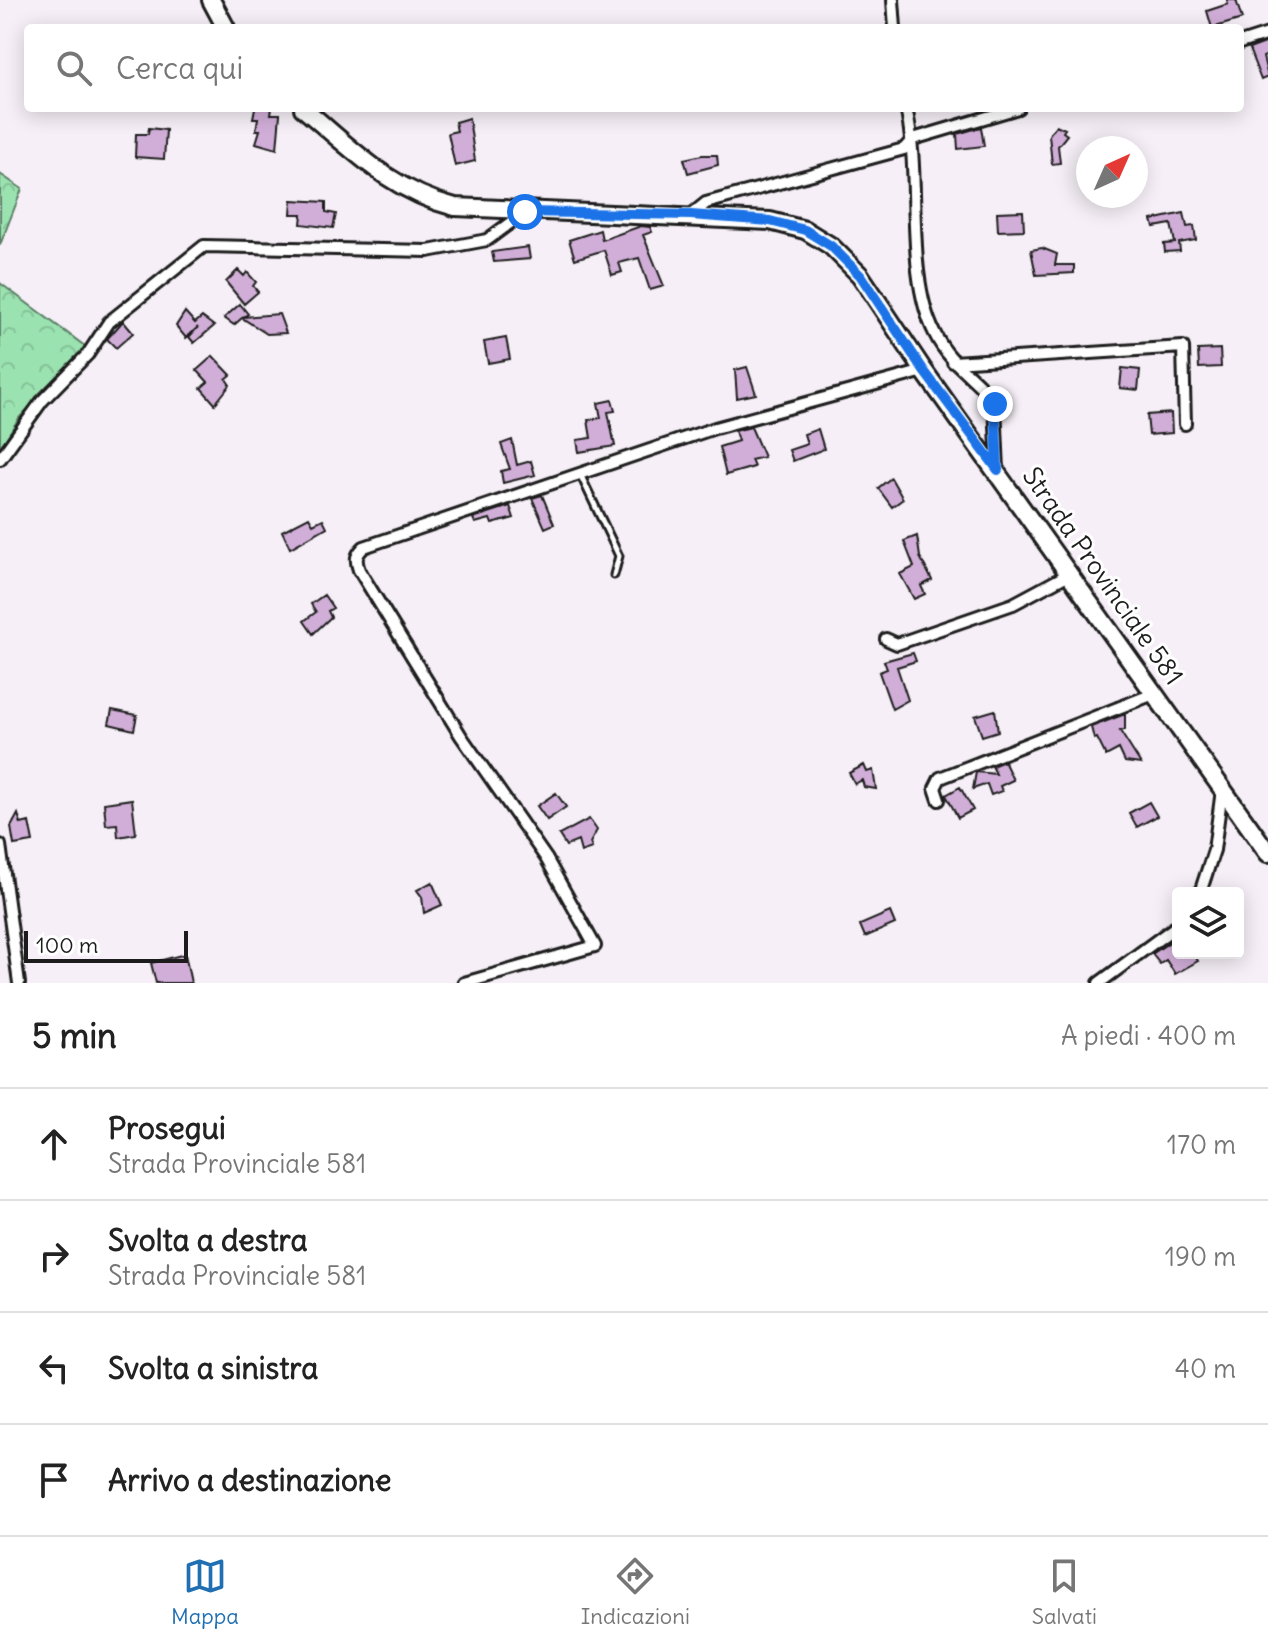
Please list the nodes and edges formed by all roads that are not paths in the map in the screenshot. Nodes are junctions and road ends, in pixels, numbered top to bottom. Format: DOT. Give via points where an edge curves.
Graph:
graph roads {
  1 [pos="211,0"];
  2 [pos="893,0"];
  3 [pos="224,24"];
  4 [pos="895,24"];
  5 [pos="1268,34"];
  6 [pos="1244,42"];
  7 [pos="308,112"];
  8 [pos="907,112"];
  9 [pos="1004,112"];
  10 [pos="913,139"];
  11 [pos="525,212"];
  12 [pos="691,215"];
  13 [pos="953,362"];
  14 [pos="924,371"];
  15 [pos="1185,424"];
  16 [pos="0,459"];
  17 [pos="998,470"];
  18 [pos="580,474"];
  19 [pos="1069,574"];
  20 [pos="614,575"];
  21 [pos="886,639"];
  22 [pos="1156,693"];
  23 [pos="1222,790"];
  24 [pos="939,800"];
  25 [pos="0,845"];
  26 [pos="1268,853"];
  27 [pos="1202,887"];
  28 [pos="1172,929"];
  29 [pos="19,983"];
  30 [pos="464,983"];
  31 [pos="1099,983"];
  1 -- 3 [label="main road"];
  2 -- 4 [label="street"];
  5 -- 6 [label="street"];
  7 -- 11 [label="main road, Strada Provinciale 581" via="372,166 422,198 455,207"];
  8 -- 10 [label="street"];
  9 -- 10 [label="street"];
  10 -- 12 [label="street" via="904,149 706,203"];
  10 -- 13 [label="street" via="923,305"];
  11 -- 12 [label="main road, Strada Provinciale 581"];
  11 -- 16 [label="street" via="487,240 428,251 204,246 109,322"];
  12 -- 14 [label="main road, Strada Provinciale 581" via="770,221 805,230 831,246 860,275"];
  13 -- 15 [label="street" via="1183,347"];
  13 -- 17 [label="street" via="995,404"];
  14 -- 17 [label="main road, Strada Provinciale 581"];
  14 -- 18 [label="street" via="715,428"];
  17 -- 19 [label="main road, Strada Provinciale 581"];
  18 -- 20 [label="lane" via="619,556"];
  18 -- 30 [label="street" via="364,547 355,561 461,736 546,858 595,946"];
  19 -- 21 [label="street" via="1013,604 897,644"];
  19 -- 22 [label="main road, Strada Provinciale 581"];
  22 -- 23 [label="main road, Strada Provinciale 581"];
  22 -- 24 [label="street" via="940,778 935,788"];
  23 -- 26 [label="main road, Strada Provinciale 581"];
  23 -- 27 [label="street" via="1214,850"];
  25 -- 29 [label="street"];
  28 -- 31 [label="street"];
}
